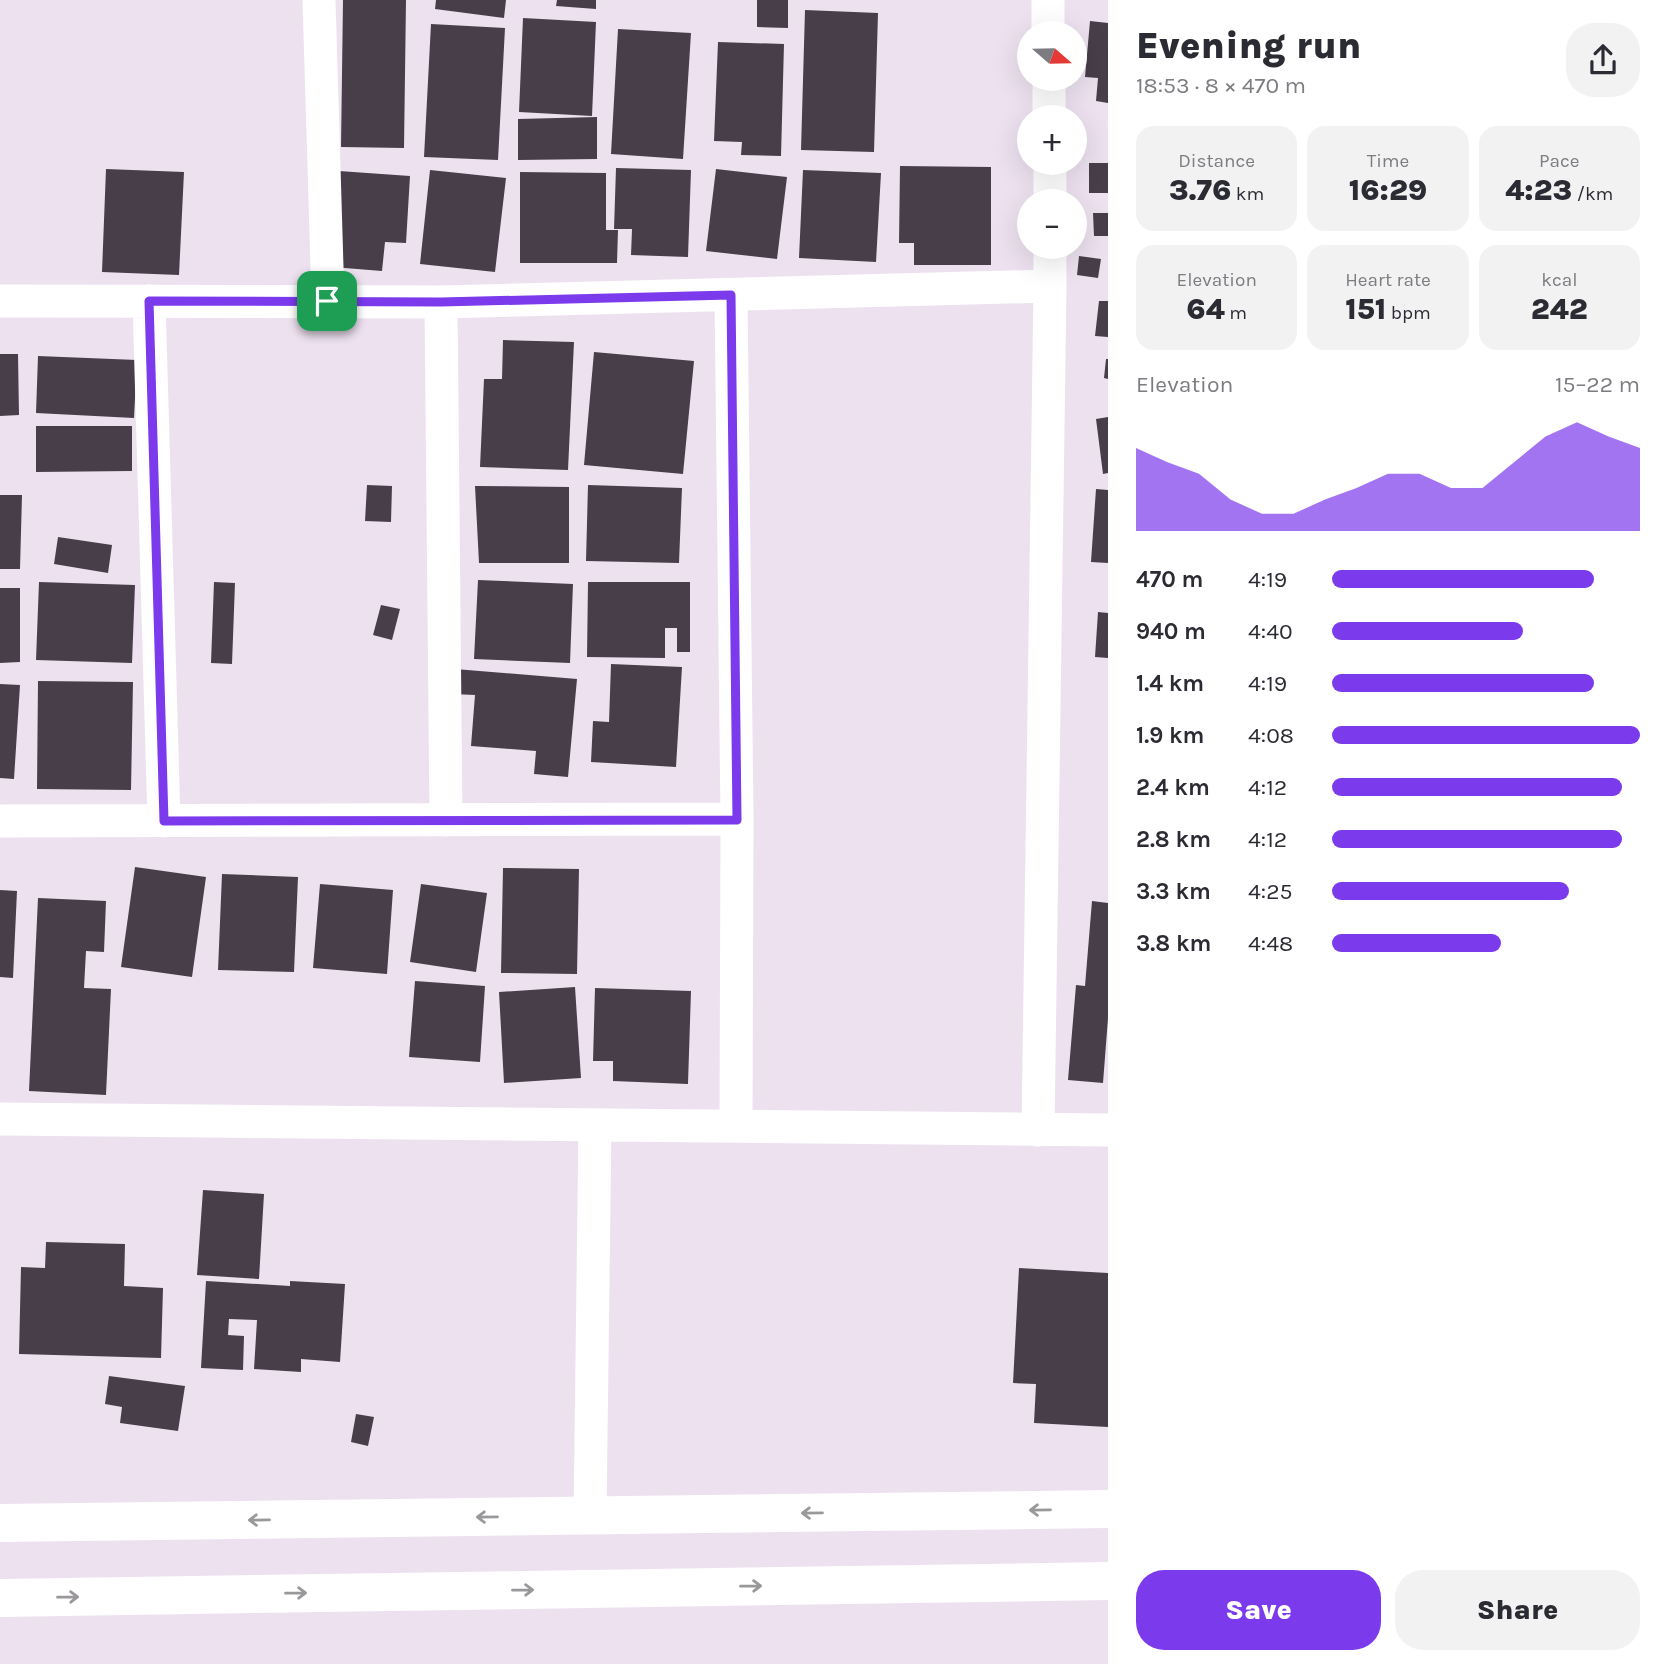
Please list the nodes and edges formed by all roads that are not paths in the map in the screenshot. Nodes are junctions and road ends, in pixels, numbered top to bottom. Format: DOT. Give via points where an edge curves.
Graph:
graph roads {
  1 [pos="319,0"];
  2 [pos="1048,0"];
  3 [pos="1048,21"];
  4 [pos="1050,259"];
  5 [pos="1051,286"];
  6 [pos="731,295"];
  7 [pos="0,301"];
  8 [pos="149,301"];
  9 [pos="327,301"];
  10 [pos="441,302"];
  11 [pos="446,820"];
  12 [pos="737,820"];
  13 [pos="0,821"];
  14 [pos="164,821"];
  15 [pos="0,1119"];
  16 [pos="595,1125"];
  17 [pos="736,1126"];
  18 [pos="1038,1130"];
  19 [pos="1108,1130"];
  20 [pos="1108,1509"];
  21 [pos="590,1516"];
  22 [pos="0,1523"];
  23 [pos="1108,1581"];
  24 [pos="0,1598"];
  1 -- 9 [label="street"];
  2 -- 3 [label="street"];
  4 -- 5 [label="street"];
  5 -- 6 [label="street"];
  5 -- 18 [label="street"];
  6 -- 10 [label="street"];
  6 -- 12 [label="street"];
  7 -- 8 [label="street"];
  8 -- 9 [label="street"];
  8 -- 14 [label="street"];
  9 -- 10 [label="street"];
  10 -- 11 [label="street"];
  11 -- 12 [label="street"];
  11 -- 14 [label="street"];
  12 -- 17 [label="street"];
  13 -- 14 [label="street"];
  15 -- 16 [label="street"];
  16 -- 17 [label="street"];
  16 -- 21 [label="street"];
  17 -- 18 [label="street"];
  18 -- 19 [label="street"];
  20 -- 21 [label="street, one-way"];
  21 -- 22 [label="street, one-way"];
  24 -- 23 [label="street, one-way"];
}
